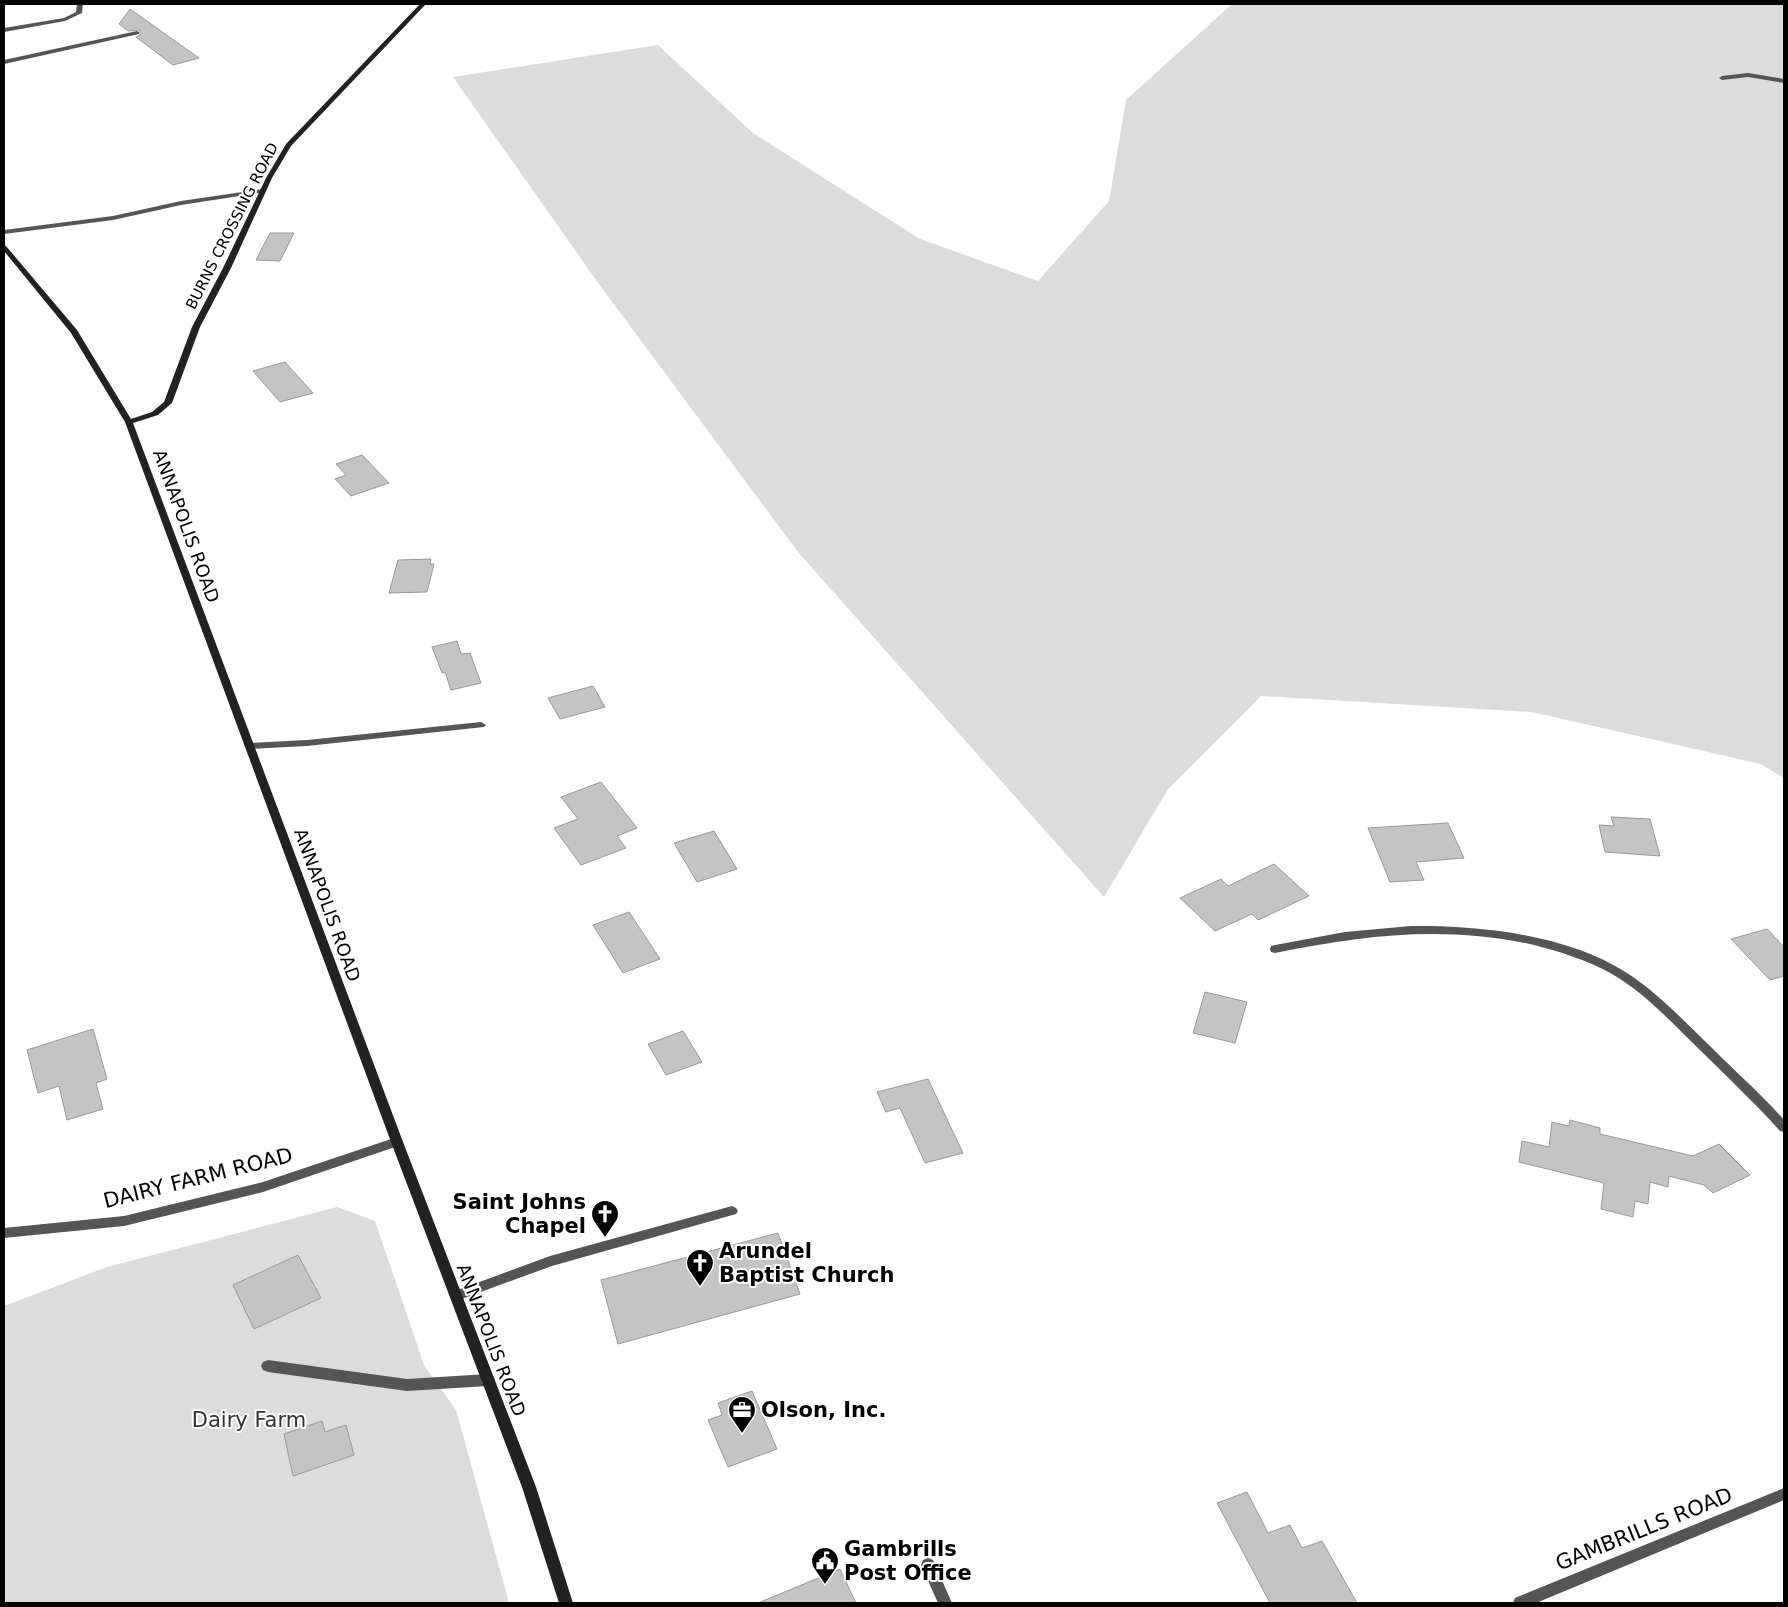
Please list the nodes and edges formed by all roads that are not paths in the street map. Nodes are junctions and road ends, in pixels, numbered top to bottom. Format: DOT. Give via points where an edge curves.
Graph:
graph roads {
  1 [pos="80,4"];
  2 [pos="423,4"];
  3 [pos="4,30"];
  4 [pos="137,33"];
  5 [pos="4,62"];
  6 [pos="1722,78"];
  7 [pos="1784,81"];
  8 [pos="263,191"];
  9 [pos="4,232"];
  10 [pos="4,247"];
  11 [pos="129,422"];
  12 [pos="481,725"];
  13 [pos="249,746"];
  14 [pos="1275,949"];
  15 [pos="1784,1128"];
  16 [pos="397,1142"];
  17 [pos="732,1211"];
  18 [pos="4,1233"];
  19 [pos="456,1296"];
  20 [pos="268,1366"];
  21 [pos="488,1380"];
  22 [pos="1784,1494"];
  23 [pos="928,1565"];
  24 [pos="566,1603"];
  25 [pos="945,1603"];
  26 [pos="1520,1603"];
  1 -- 3 [label="street" via="79,13 65,19"];
  2 -- 8 [label="main road, BURNS CROSSING ROAD" via="290,143"];
  4 -- 5 [label="street"];
  6 -- 7 [label="street" via="1748,76"];
  8 -- 9 [label="street" via="181,203 113,218"];
  8 -- 11 [label="main road, BURNS CROSSING ROAD" via="196,327 168,403 154,415"];
  10 -- 11 [label="main road, ANNAPOLIS ROAD" via="74,332"];
  11 -- 13 [label="main road, ANNAPOLIS ROAD"];
  12 -- 13 [label="street"];
  13 -- 16 [label="main road, ANNAPOLIS ROAD"];
  14 -- 15 [label="street" via="1365,932 1423,928 1494,933 1565,950 1624,977 1696,1039"];
  16 -- 18 [label="street, DAIRY FARM ROAD" via="263,1187 124,1221"];
  16 -- 19 [label="main road, ANNAPOLIS ROAD"];
  17 -- 19 [label="street" via="550,1260"];
  19 -- 21 [label="main road, ANNAPOLIS ROAD"];
  20 -- 21 [label="street" via="406,1385"];
  21 -- 24 [label="main road, ANNAPOLIS ROAD" via="529,1487"];
  22 -- 26 [label="street, GAMBRILLS ROAD"];
  23 -- 25 [label="street"];
}
